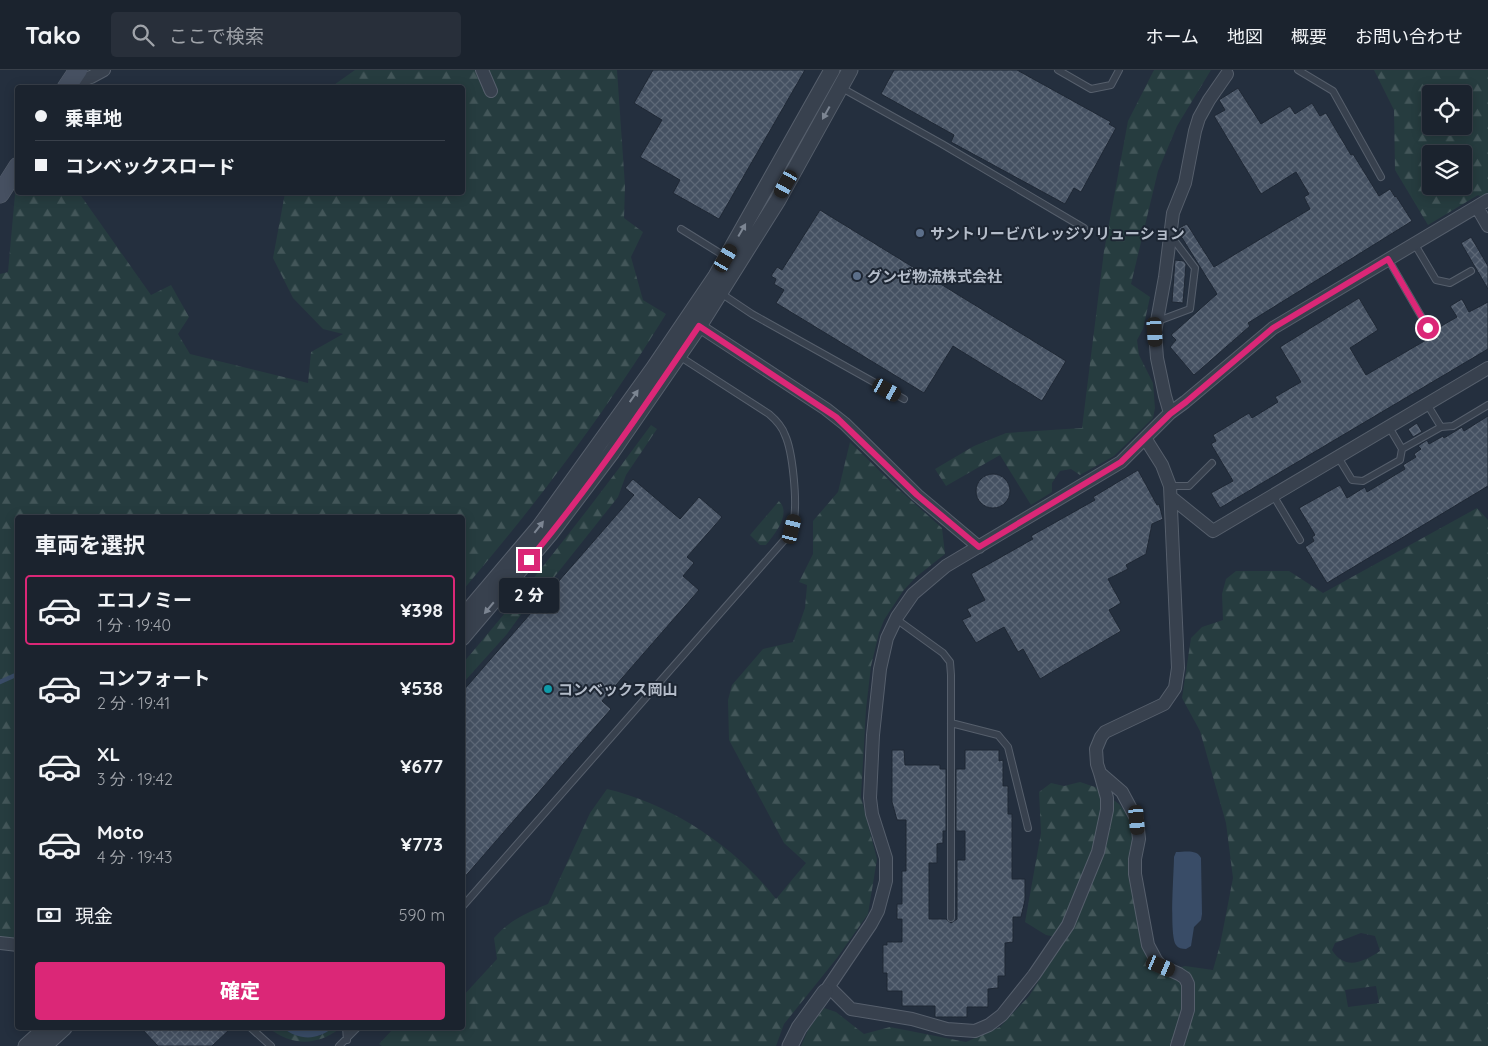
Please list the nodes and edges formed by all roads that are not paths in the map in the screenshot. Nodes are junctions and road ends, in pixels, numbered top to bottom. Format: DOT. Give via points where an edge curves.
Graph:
graph roads {
  1 [pos="104,70"];
  2 [pos="482,70"];
  3 [pos="850,70"];
  4 [pos="1058,70"];
  5 [pos="1120,70"];
  6 [pos="1298,70"];
  7 [pos="1231,72"];
  8 [pos="833,79"];
  9 [pos="71,81"];
  10 [pos="491,91"];
  11 [pos="15,172"];
  12 [pos="1381,176"];
  13 [pos="0,194"];
  14 [pos="1482,204"];
  15 [pos="1488,226"];
  16 [pos="1084,228"];
  17 [pos="681,229"];
  18 [pos="1170,235"];
  19 [pos="1414,243"];
  20 [pos="1388,259"];
  21 [pos="732,261"];
  22 [pos="1471,271"];
  23 [pos="715,289"];
  24 [pos="1157,322"];
  25 [pos="699,326"];
  26 [pos="1428,328"];
  27 [pos="678,356"];
  28 [pos="1488,368"];
  29 [pos="904,399"];
  30 [pos="1427,404"];
  31 [pos="1488,405"];
  32 [pos="1170,414"];
  33 [pos="1389,427"];
  34 [pos="1441,427"];
  35 [pos="1145,438"];
  36 [pos="1402,449"];
  37 [pos="1338,457"];
  38 [pos="1212,463"];
  39 [pos="1171,492"];
  40 [pos="1273,495"];
  41 [pos="1300,540"];
  42 [pos="979,547"];
  43 [pos="465,614"];
  44 [pos="896,619"];
  45 [pos="465,634"];
  46 [pos="951,723"];
  47 [pos="1100,772"];
  48 [pos="1028,828"];
  49 [pos="465,904"];
  50 [pos="951,918"];
  51 [pos="0,943"];
  52 [pos="15,945"];
  53 [pos="827,990"];
  54 [pos="44,1030"];
  55 [pos="62,1030"];
  56 [pos="254,1030"];
  57 [pos="346,1030"];
  58 [pos="355,1030"];
  59 [pos="347,1040"];
  60 [pos="26,1046"];
  61 [pos="44,1046"];
  62 [pos="271,1046"];
  63 [pos="339,1046"];
  64 [pos="790,1046"];
  65 [pos="1178,1046"];
  1 -- 9 [label="street"];
  2 -- 10 [label="street"];
  3 -- 8 [label="street"];
  4 -- 5 [label="lane" via="1091,89 1111,86"];
  6 -- 12 [label="lane" via="1333,91"];
  7 -- 18 [label="street" via="1209,100 1195,131"];
  8 -- 16 [label="lane"];
  8 -- 21 [label="street" via="778,200"];
  11 -- 13 [label="main road"];
  14 -- 15 [label="street"];
  14 -- 19 [label="street"];
  17 -- 21 [label="lane"];
  18 -- 24 [label="street"];
  18 -- 24 [label="lane" via="1195,268 1190,309"];
  19 -- 20 [label="street"];
  19 -- 22 [label="lane" via="1436,280 1450,283"];
  20 -- 26 [label="lane"];
  20 -- 32 [label="street" via="1273,328"];
  21 -- 23 [label="street"];
  23 -- 25 [label="street"];
  23 -- 29 [label="lane" via="752,314"];
  43 -- 23 [label="street, one-way" via="546,518"];
  24 -- 32 [label="street" via="1157,358"];
  25 -- 27 [label="street"];
  25 -- 42 [label="street" via="839,419 917,495"];
  27 -- 45 [label="street, one-way" via="550,534"];
  27 -- 49 [label="lane" via="778,423 790,449 795,509 792,529"];
  28 -- 30 [label="street"];
  30 -- 33 [label="street"];
  30 -- 34 [label="lane"];
  31 -- 34 [label="lane" via="1453,426"];
  32 -- 35 [label="street"];
  33 -- 36 [label="lane"];
  33 -- 37 [label="street"];
  34 -- 36 [label="lane"];
  35 -- 39 [label="street" via="1162,465"];
  35 -- 42 [label="street" via="1121,462"];
  36 -- 37 [label="lane" via="1400,460 1363,481 1352,480"];
  37 -- 40 [label="street"];
  38 -- 39 [label="lane" via="1189,486"];
  39 -- 40 [label="street" via="1213,531"];
  39 -- 47 [label="street" via="1178,668 1174,688 1164,704 1100,737 1096,749"];
  40 -- 41 [label="lane"];
  42 -- 44 [label="street" via="926,582 913,594"];
  44 -- 46 [label="lane" via="950,662"];
  44 -- 53 [label="street" via="887,638 880,669 870,798 886,858 886,881 871,924"];
  46 -- 48 [label="lane" via="998,735 1008,746"];
  46 -- 50 [label="lane"];
  47 -- 53 [label="street" via="1107,810 1098,852 1068,925 1002,1015 975,1031 947,1029 912,1019 851,1009"];
  47 -- 65 [label="street" via="1122,792 1137,820 1139,839 1135,874 1150,949 1161,966 1179,974 1188,984 1188,1010"];
  51 -- 52 [label="street"];
  53 -- 64 [label="street"];
  54 -- 60 [label="street"];
  55 -- 61 [label="street"];
  56 -- 62 [label="lane"];
  57 -- 59 [label="lane"];
  58 -- 59 [label="lane"];
  59 -- 63 [label="lane"];
}
